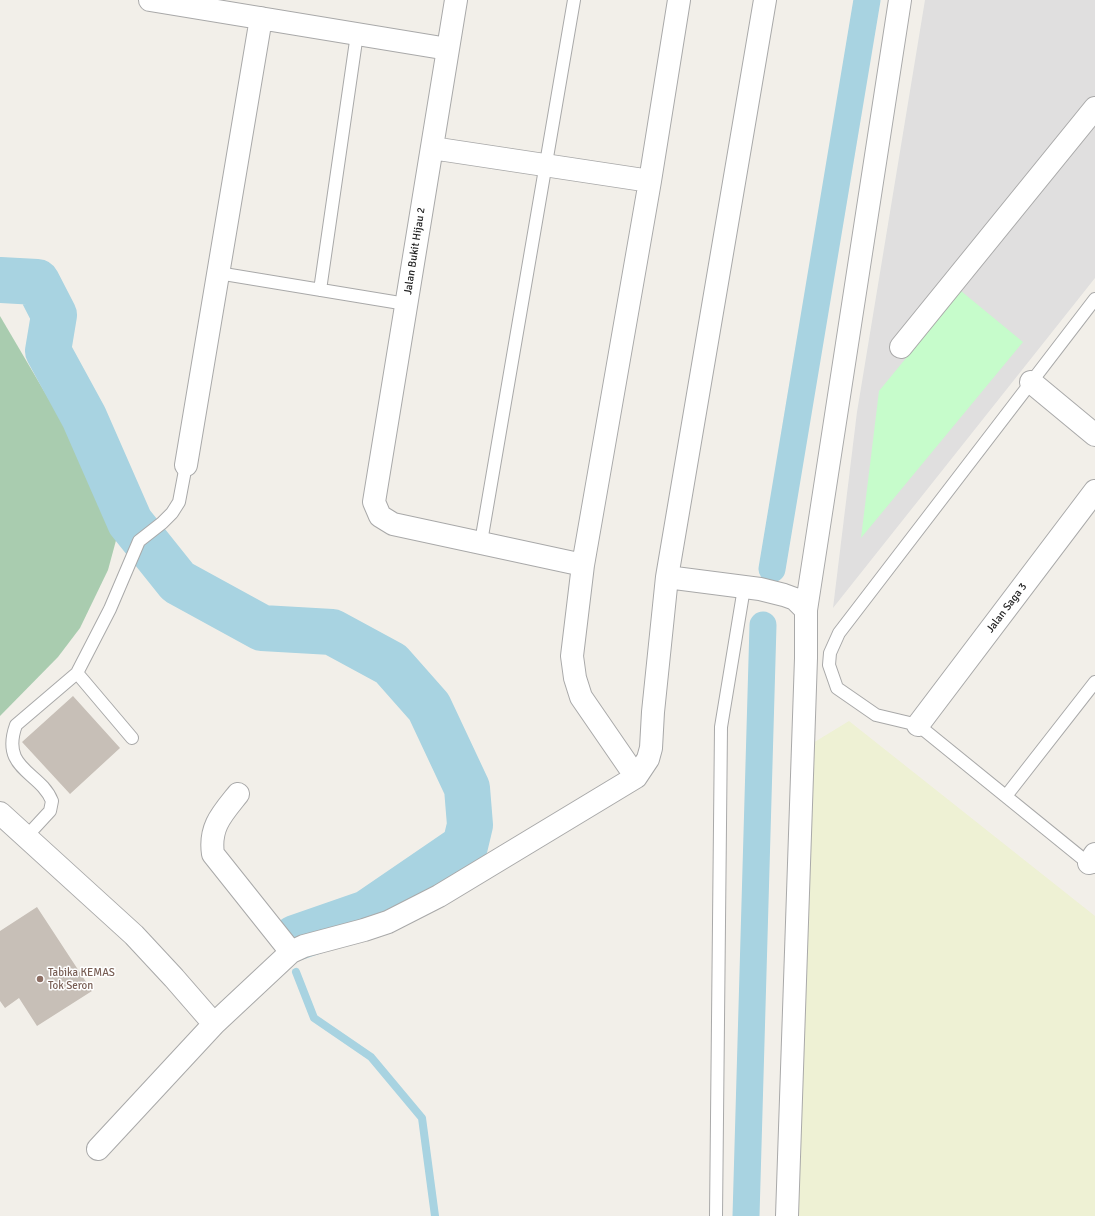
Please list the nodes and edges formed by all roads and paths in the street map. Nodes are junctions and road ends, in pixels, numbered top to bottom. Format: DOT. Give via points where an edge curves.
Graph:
graph roads {
  1 [pos="150,0"];
  2 [pos="456,0"];
  3 [pos="574,0"];
  4 [pos="679,0"];
  5 [pos="765,0"];
  6 [pos="900,0"];
  7 [pos="174,2"];
  8 [pos="261,18"];
  9 [pos="357,34"];
  10 [pos="448,49"];
  11 [pos="1095,108"];
  12 [pos="432,148"];
  13 [pos="545,164"];
  14 [pos="650,181"];
  15 [pos="218,273"];
  16 [pos="320,290"];
  17 [pos="1095,299"];
  18 [pos="406,304"];
  19 [pos="901,347"];
  20 [pos="1031,382"];
  21 [pos="1095,435"];
  22 [pos="186,465"];
  23 [pos="1095,491"];
  24 [pos="480,542"];
  25 [pos="583,565"];
  26 [pos="667,577"];
  27 [pos="744,588"];
  28 [pos="806,610"];
  29 [pos="77,674"];
  30 [pos="1095,682"];
  31 [pos="918,725"];
  32 [pos="132,738"];
  33 [pos="636,777"];
  34 [pos="238,794"];
  35 [pos="1006,796"];
  36 [pos="0,813"];
  37 [pos="26,837"];
  38 [pos="1093,862"];
  39 [pos="291,952"];
  40 [pos="214,1024"];
  41 [pos="98,1149"];
  42 [pos="716,1216"];
  43 [pos="787,1216"];
  1 -- 7 [label="street"];
  2 -- 10 [label="street, Jalan Bukit Hijau 2"];
  3 -- 13 [label="lane"];
  4 -- 14 [label="street"];
  5 -- 26 [label="street"];
  6 -- 28 [label="street"];
  7 -- 8 [label="street"];
  8 -- 9 [label="street"];
  8 -- 15 [label="street"];
  9 -- 10 [label="street"];
  9 -- 16 [label="lane"];
  10 -- 12 [label="street, Jalan Bukit Hijau 2"];
  11 -- 19 [label="street"];
  12 -- 13 [label="street"];
  12 -- 18 [label="street, Jalan Bukit Hijau 2"];
  13 -- 14 [label="street"];
  13 -- 24 [label="lane"];
  14 -- 25 [label="street"];
  15 -- 16 [label="lane"];
  15 -- 22 [label="street"];
  16 -- 18 [label="lane"];
  17 -- 20 [label="lane"];
  18 -- 24 [label="street, Jalan Bukit Hijau 2" via="374,502 380,516 393,524"];
  20 -- 21 [label="street"];
  20 -- 31 [label="lane" via="839,634 830,653 829,665 837,688 876,715"];
  22 -- 29 [label="lane" via="178,502 172,513 139,541 110,609"];
  23 -- 31 [label="street, Jalan Saga 3"];
  24 -- 25 [label="street"];
  25 -- 33 [label="street" via="572,656 575,678 581,697"];
  26 -- 27 [label="street"];
  26 -- 33 [label="street" via="652,712 652,748"];
  27 -- 28 [label="street" via="784,594"];
  27 -- 42 [label="lane" via="721,727"];
  28 -- 43 [label="street"];
  29 -- 32 [label="lane"];
  29 -- 37 [label="lane" via="16,724 12,732 9,749 11,760 46,792 52,801 50,811"];
  30 -- 35 [label="lane"];
  31 -- 35 [label="lane"];
  33 -- 39 [label="street" via="439,896 388,922"];
  34 -- 39 [label="street" via="218,819 211,840 213,854"];
  35 -- 38 [label="lane"];
  36 -- 37 [label="street"];
  37 -- 40 [label="street" via="134,935"];
  39 -- 40 [label="street"];
  40 -- 41 [label="street"];
}
